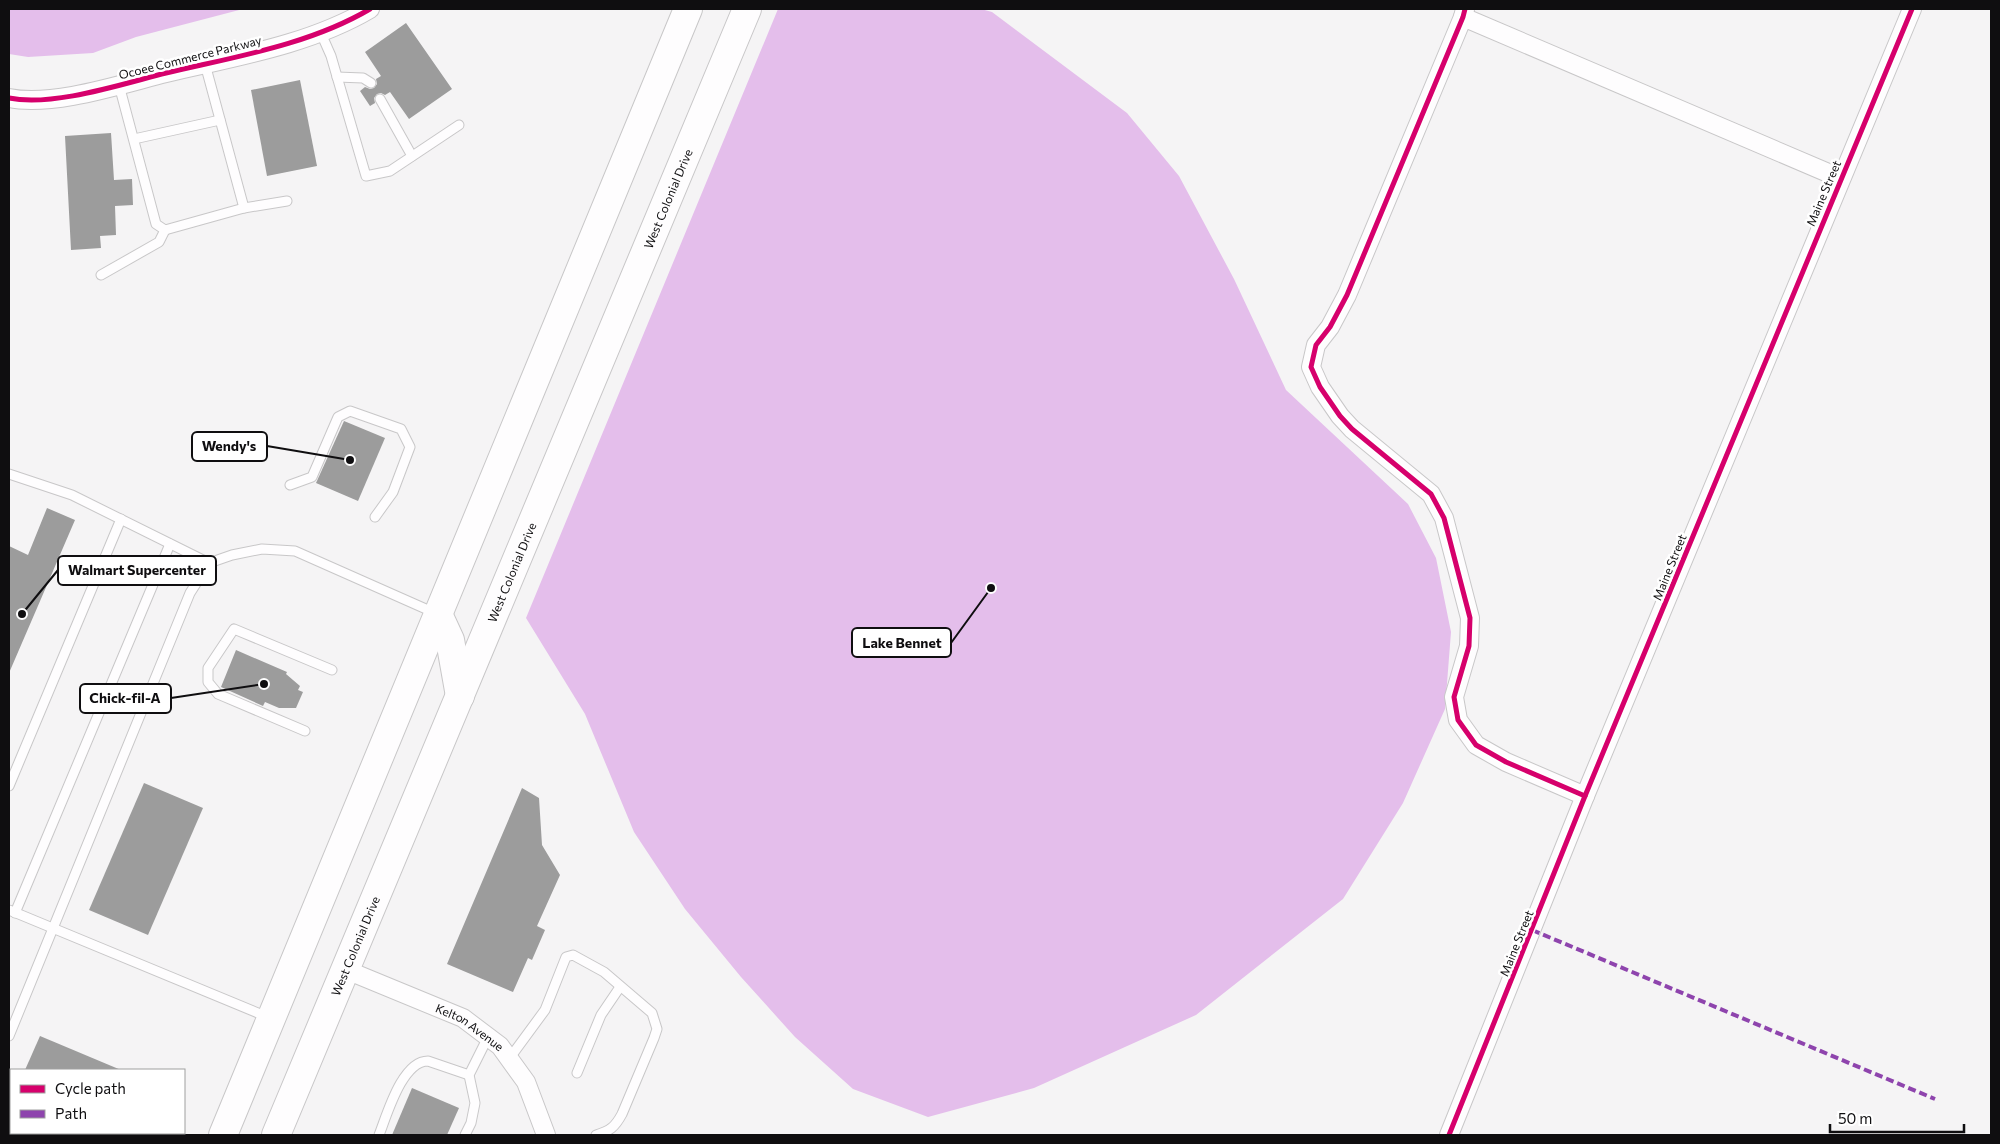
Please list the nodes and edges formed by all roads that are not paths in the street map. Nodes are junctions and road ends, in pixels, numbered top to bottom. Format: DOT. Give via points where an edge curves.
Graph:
graph roads {
  1 [pos="370,9"];
  2 [pos="688,9"];
  3 [pos="747,9"];
  4 [pos="1912,9"];
  5 [pos="1464,13"];
  6 [pos="320,32"];
  7 [pos="206,64"];
  8 [pos="337,77"];
  9 [pos="371,83"];
  10 [pos="120,85"];
  11 [pos="9,98"];
  12 [pos="380,99"];
  13 [pos="220,120"];
  14 [pos="459,125"];
  15 [pos="134,139"];
  16 [pos="412,156"];
  17 [pos="1840,178"];
  18 [pos="287,201"];
  19 [pos="244,208"];
  20 [pos="165,230"];
  21 [pos="101,275"];
  22 [pos="9,474"];
  23 [pos="290,485"];
  24 [pos="375,517"];
  25 [pos="121,519"];
  26 [pos="170,544"];
  27 [pos="209,563"];
  28 [pos="438,614"];
  29 [pos="332,670"];
  30 [pos="460,696"];
  31 [pos="305,731"];
  32 [pos="9,786"];
  33 [pos="1585,796"];
  34 [pos="12,912"];
  35 [pos="53,929"];
  36 [pos="344,969"];
  37 [pos="620,987"];
  38 [pos="270,1018"];
  39 [pos="9,1036"];
  40 [pos="488,1037"];
  41 [pos="509,1059"];
  42 [pos="577,1073"];
  43 [pos="469,1075"];
  44 [pos="223,1135"];
  45 [pos="276,1135"];
  46 [pos="379,1135"];
  47 [pos="465,1135"];
  48 [pos="546,1135"];
  49 [pos="596,1135"];
  50 [pos="1448,1135"];
  1 -- 6 [label="street, Ocoee Commerce Parkway"];
  2 -- 28 [label="highway"];
  3 -- 30 [label="highway, West Colonial Drive"];
  4 -- 17 [label="street, Maine Street"];
  5 -- 17 [label="street"];
  5 -- 33 [label="street" via="1347,295 1316,345 1311,367 1340,416 1431,494 1444,518 1470,618 1469,646 1454,697 1458,720 1476,745 1506,762"];
  6 -- 7 [label="street, Ocoee Commerce Parkway"];
  6 -- 8 [label="lane"];
  7 -- 10 [label="street, Ocoee Commerce Parkway"];
  7 -- 13 [label="lane"];
  8 -- 9 [label="lane" via="363,78"];
  8 -- 16 [label="lane" via="366,176 390,171"];
  10 -- 11 [label="street, Ocoee Commerce Parkway" via="77,95 22,101"];
  10 -- 15 [label="lane"];
  12 -- 16 [label="lane"];
  13 -- 15 [label="lane"];
  13 -- 19 [label="lane"];
  14 -- 16 [label="lane"];
  15 -- 20 [label="lane" via="156,224"];
  17 -- 33 [label="street, Maine Street"];
  18 -- 19 [label="lane"];
  19 -- 20 [label="lane"];
  20 -- 21 [label="lane" via="159,242"];
  22 -- 25 [label="lane" via="72,494"];
  23 -- 24 [label="lane" via="312,477 338,417 350,412 401,429 410,447 393,492"];
  25 -- 26 [label="lane"];
  25 -- 32 [label="lane"];
  26 -- 27 [label="lane"];
  26 -- 34 [label="lane"];
  27 -- 28 [label="lane" via="262,549 295,551"];
  27 -- 35 [label="lane" via="190,592"];
  28 -- 30 [label="highway" via="450,640"];
  28 -- 38 [label="highway"];
  29 -- 31 [label="lane" via="234,629 208,668 208,682 218,694"];
  30 -- 36 [label="highway, West Colonial Drive"];
  33 -- 50 [label="street, Maine Street"];
  34 -- 35 [label="lane"];
  35 -- 38 [label="lane"];
  35 -- 39 [label="lane"];
  36 -- 40 [label="street, Kelton Avenue" via="463,1018"];
  36 -- 45 [label="highway, West Colonial Drive"];
  37 -- 41 [label="lane" via="604,972 569,955 545,1010"];
  37 -- 42 [label="lane" via="601,1015"];
  37 -- 49 [label="lane" via="652,1013 657,1029 616,1126"];
  38 -- 44 [label="highway"];
  40 -- 41 [label="street, Kelton Avenue"];
  40 -- 43 [label="lane"];
  41 -- 48 [label="street, Kelton Avenue" via="526,1082"];
  43 -- 46 [label="lane" via="428,1061 416,1064 403,1078"];
  43 -- 47 [label="lane" via="475,1103"];
}
